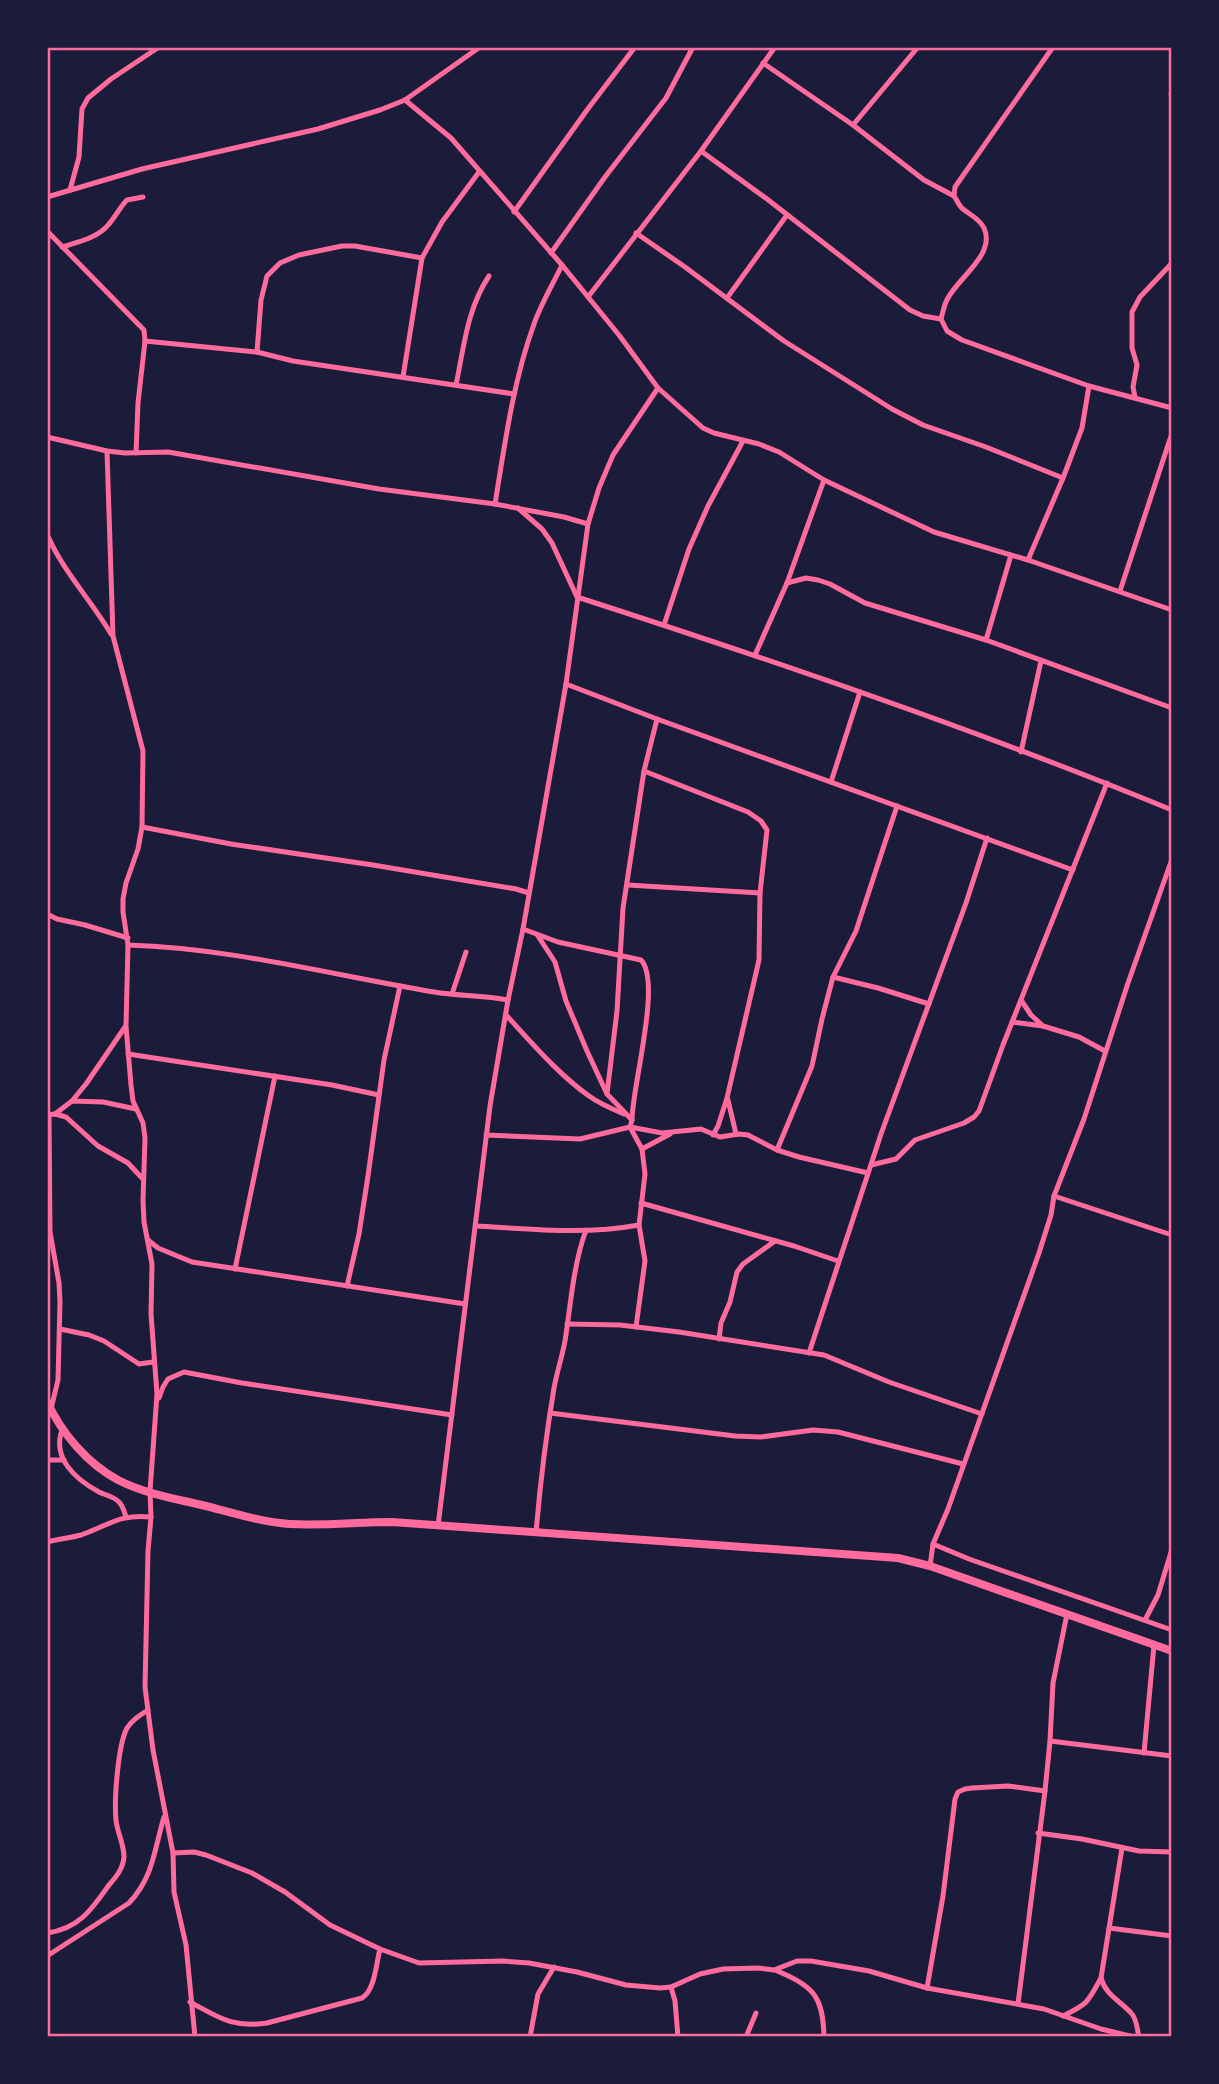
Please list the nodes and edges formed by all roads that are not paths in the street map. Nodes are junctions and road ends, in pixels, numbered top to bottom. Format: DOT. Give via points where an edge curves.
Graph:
graph roads {
  1 [pos="159,47"];
  2 [pos="480,47"];
  3 [pos="635,47"];
  4 [pos="693,47"];
  5 [pos="775,47"];
  6 [pos="918,47"];
  7 [pos="1053,47"];
  8 [pos="763,63"];
  9 [pos="405,100"];
  10 [pos="853,125"];
  11 [pos="701,151"];
  12 [pos="479,172"];
  13 [pos="70,190"];
  14 [pos="954,196"];
  15 [pos="47,197"];
  16 [pos="143,197"];
  17 [pos="514,212"];
  18 [pos="787,215"];
  19 [pos="47,231"];
  20 [pos="636,233"];
  21 [pos="62,247"];
  22 [pos="551,254"];
  23 [pos="422,258"];
  24 [pos="1172,263"];
  25 [pos="562,265"];
  26 [pos="489,276"];
  27 [pos="588,297"];
  28 [pos="727,298"];
  29 [pos="941,319"];
  30 [pos="145,341"];
  31 [pos="257,352"];
  32 [pos="402,377"];
  33 [pos="456,385"];
  34 [pos="1089,386"];
  35 [pos="658,388"];
  36 [pos="514,394"];
  37 [pos="1135,397"];
  38 [pos="1172,408"];
  39 [pos="1172,433"];
  40 [pos="47,437"];
  41 [pos="743,441"];
  42 [pos="107,451"];
  43 [pos="136,453"];
  44 [pos="1063,478"];
  45 [pos="824,480"];
  46 [pos="495,504"];
  47 [pos="518,508"];
  48 [pos="588,524"];
  49 [pos="47,534"];
  50 [pos="1011,555"];
  51 [pos="1028,560"];
  52 [pos="787,583"];
  53 [pos="1119,591"];
  54 [pos="578,597"];
  55 [pos="1172,610"];
  56 [pos="663,625"];
  57 [pos="113,636"];
  58 [pos="986,640"];
  59 [pos="755,655"];
  60 [pos="1041,660"];
  61 [pos="566,684"];
  62 [pos="860,692"];
  63 [pos="1172,708"];
  64 [pos="657,719"];
  65 [pos="1021,752"];
  66 [pos="644,771"];
  67 [pos="831,782"];
  68 [pos="1107,783"];
  69 [pos="897,806"];
  70 [pos="1172,810"];
  71 [pos="142,827"];
  72 [pos="987,838"];
  73 [pos="1172,859"];
  74 [pos="1073,870"];
  75 [pos="628,885"];
  76 [pos="529,893"];
  77 [pos="760,893"];
  78 [pos="47,914"];
  79 [pos="523,929"];
  80 [pos="538,935"];
  81 [pos="128,941"];
  82 [pos="466,952"];
  83 [pos="620,954"];
  84 [pos="833,977"];
  85 [pos="400,986"];
  86 [pos="452,994"];
  87 [pos="508,1000"];
  88 [pos="1021,1000"];
  89 [pos="929,1004"];
  90 [pos="506,1015"];
  91 [pos="1012,1022"];
  92 [pos="126,1026"];
  93 [pos="1043,1026"];
  94 [pos="1105,1051"];
  95 [pos="128,1054"];
  96 [pos="275,1076"];
  97 [pos="607,1094"];
  98 [pos="379,1096"];
  99 [pos="727,1098"];
  100 [pos="72,1101"];
  101 [pos="136,1109"];
  102 [pos="51,1115"];
  103 [pos="627,1115"];
  104 [pos="631,1124"];
  105 [pos="672,1132"];
  106 [pos="736,1134"];
  107 [pos="486,1135"];
  108 [pos="713,1135"];
  109 [pos="642,1149"];
  110 [pos="777,1150"];
  111 [pos="871,1165"];
  112 [pos="869,1173"];
  113 [pos="142,1178"];
  114 [pos="1054,1196"];
  115 [pos="641,1203"];
  116 [pos="639,1225"];
  117 [pos="476,1226"];
  118 [pos="586,1230"];
  119 [pos="1172,1234"];
  120 [pos="148,1240"];
  121 [pos="775,1241"];
  122 [pos="838,1261"];
  123 [pos="235,1269"];
  124 [pos="347,1286"];
  125 [pos="465,1304"];
  126 [pos="567,1324"];
  127 [pos="636,1327"];
  128 [pos="60,1329"];
  129 [pos="719,1339"];
  130 [pos="809,1353"];
  131 [pos="153,1362"];
  132 [pos="49,1405"];
  133 [pos="551,1413"];
  134 [pos="154,1414"];
  135 [pos="982,1414"];
  136 [pos="452,1415"];
  137 [pos="63,1429"];
  138 [pos="47,1460"];
  139 [pos="64,1460"];
  140 [pos="963,1464"];
  141 [pos="150,1492"];
  142 [pos="126,1517"];
  143 [pos="151,1517"];
  144 [pos="438,1526"];
  145 [pos="537,1533"];
  146 [pos="47,1542"];
  147 [pos="933,1544"];
  148 [pos="1172,1549"];
  149 [pos="930,1566"];
  150 [pos="1067,1614"];
  151 [pos="1145,1620"];
  152 [pos="1172,1630"];
  153 [pos="1154,1645"];
  154 [pos="1172,1651"];
  155 [pos="148,1710"];
  156 [pos="1050,1741"];
  157 [pos="1144,1753"];
  158 [pos="1172,1756"];
  159 [pos="1045,1791"];
  160 [pos="165,1814"];
  161 [pos="1038,1833"];
  162 [pos="1122,1848"];
  163 [pos="1172,1852"];
  164 [pos="173,1853"];
  165 [pos="1109,1928"];
  166 [pos="47,1933"];
  167 [pos="1172,1936"];
  168 [pos="380,1950"];
  169 [pos="47,1956"];
  170 [pos="554,1967"];
  171 [pos="774,1970"];
  172 [pos="1101,1978"];
  173 [pos="671,1987"];
  174 [pos="928,1988"];
  175 [pos="191,2002"];
  176 [pos="1018,2004"];
  177 [pos="756,2013"];
  178 [pos="1063,2016"];
  179 [pos="195,2037"];
  180 [pos="530,2037"];
  181 [pos="678,2037"];
  182 [pos="746,2037"];
  183 [pos="824,2037"];
  184 [pos="1137,2037"];
  1 -- 13 [label="street" via="88,98 82,109 79,157"];
  2 -- 9 [label="street"];
  3 -- 17 [label="street"];
  4 -- 22 [label="street" via="666,98"];
  5 -- 8 [label="street"];
  6 -- 10 [label="street"];
  7 -- 14 [label="street" via="959,180"];
  8 -- 10 [label="street"];
  8 -- 11 [label="street"];
  9 -- 12 [label="street" via="451,138"];
  9 -- 13 [label="street" via="329,126"];
  10 -- 14 [label="street" via="924,180"];
  11 -- 18 [label="street"];
  11 -- 20 [label="street"];
  12 -- 17 [label="street"];
  12 -- 23 [label="street"];
  13 -- 15 [label="street"];
  14 -- 29 [label="street" via="987,236 982,255 946,300"];
  16 -- 21 [label="street" via="127,200 100,232"];
  17 -- 22 [label="street"];
  18 -- 28 [label="street"];
  18 -- 29 [label="street" via="910,310"];
  19 -- 21 [label="street"];
  20 -- 27 [label="street"];
  20 -- 28 [label="street"];
  21 -- 30 [label="street" via="139,323"];
  22 -- 25 [label="street"];
  23 -- 31 [label="street" via="355,246 288,258 267,276"];
  23 -- 32 [label="street"];
  24 -- 37 [label="street" via="1132,312"];
  25 -- 27 [label="street"];
  25 -- 36 [label="street" via="535,321"];
  26 -- 33 [label="street" via="471,310"];
  27 -- 35 [label="street"];
  28 -- 44 [label="street" via="784,341 892,409"];
  29 -- 34 [label="street" via="947,331 962,340"];
  30 -- 31 [label="street"];
  30 -- 43 [label="street"];
  31 -- 32 [label="street"];
  32 -- 33 [label="street"];
  33 -- 36 [label="street"];
  34 -- 37 [label="street"];
  34 -- 44 [label="street" via="1082,428"];
  35 -- 41 [label="street" via="703,428"];
  35 -- 48 [label="street" via="613,455"];
  36 -- 46 [label="street"];
  37 -- 38 [label="street"];
  39 -- 53 [label="street"];
  40 -- 42 [label="street"];
  41 -- 45 [label="street" via="779,452"];
  41 -- 56 [label="street" via="689,549"];
  42 -- 43 [label="street"];
  42 -- 57 [label="street"];
  43 -- 46 [label="street" via="168,452"];
  44 -- 51 [label="street"];
  45 -- 50 [label="street" via="934,532"];
  45 -- 52 [label="street"];
  46 -- 47 [label="street"];
  47 -- 48 [label="street"];
  47 -- 54 [label="street" via="552,543"];
  48 -- 54 [label="street"];
  49 -- 57 [label="street"];
  50 -- 51 [label="street"];
  50 -- 58 [label="street"];
  51 -- 53 [label="street"];
  52 -- 58 [label="street" via="818,580 866,603"];
  52 -- 59 [label="street"];
  53 -- 55 [label="street"];
  54 -- 56 [label="street"];
  54 -- 61 [label="street"];
  56 -- 59 [label="street"];
  57 -- 71 [label="street" via="143,751"];
  58 -- 60 [label="street"];
  59 -- 62 [label="street"];
  60 -- 63 [label="street"];
  60 -- 65 [label="street"];
  61 -- 64 [label="street"];
  61 -- 76 [label="street"];
  62 -- 65 [label="street"];
  62 -- 67 [label="street"];
  64 -- 66 [label="street"];
  64 -- 67 [label="street"];
  65 -- 68 [label="street"];
  66 -- 75 [label="street"];
  66 -- 77 [label="street" via="761,821 767,830"];
  67 -- 69 [label="street"];
  68 -- 70 [label="street"];
  68 -- 74 [label="street"];
  69 -- 72 [label="street"];
  69 -- 84 [label="street" via="856,930"];
  71 -- 76 [label="street"];
  71 -- 81 [label="street" via="123,899"];
  72 -- 74 [label="street"];
  72 -- 89 [label="street"];
  73 -- 94 [label="street"];
  74 -- 88 [label="street"];
  75 -- 77 [label="street"];
  75 -- 83 [label="street"];
  76 -- 79 [label="street"];
  77 -- 99 [label="street" via="758,973"];
  78 -- 81 [label="street"];
  79 -- 80 [label="street"];
  79 -- 87 [label="street"];
  80 -- 83 [label="street"];
  80 -- 97 [label="street" via="555,962 566,1001"];
  81 -- 85 [label="street" via="307,967"];
  81 -- 92 [label="street"];
  82 -- 86 [label="street"];
  83 -- 97 [label="street"];
  83 -- 104 [label="street" via="641,960 648,972 648,1006"];
  84 -- 89 [label="street"];
  84 -- 110 [label="street" via="812,1066"];
  85 -- 86 [label="street"];
  85 -- 98 [label="street"];
  86 -- 87 [label="street"];
  87 -- 90 [label="street"];
  88 -- 91 [label="street"];
  88 -- 93 [label="street"];
  89 -- 111 [label="street"];
  90 -- 103 [label="street" via="587,1095"];
  90 -- 107 [label="street"];
  91 -- 93 [label="street"];
  91 -- 111 [label="street" via="974,1118 915,1140 896,1159"];
  92 -- 95 [label="street"];
  92 -- 100 [label="street"];
  93 -- 94 [label="street"];
  94 -- 114 [label="street"];
  95 -- 96 [label="street"];
  95 -- 101 [label="street"];
  96 -- 98 [label="street"];
  96 -- 123 [label="street"];
  97 -- 103 [label="street"];
  98 -- 124 [label="street"];
  99 -- 106 [label="street"];
  99 -- 108 [label="street"];
  100 -- 101 [label="street"];
  100 -- 102 [label="street"];
  101 -- 113 [label="street" via="145,1138"];
  102 -- 113 [label="street" via="66,1117"];
  102 -- 128 [label="street" via="50,1232 59,1283"];
  103 -- 104 [label="street"];
  104 -- 105 [label="street"];
  104 -- 107 [label="street" via="580,1139"];
  104 -- 109 [label="street"];
  105 -- 108 [label="street" via="701,1129"];
  105 -- 109 [label="street"];
  106 -- 108 [label="street"];
  106 -- 110 [label="street"];
  107 -- 117 [label="street"];
  109 -- 115 [label="street" via="645,1183"];
  110 -- 112 [label="street"];
  111 -- 112 [label="street"];
  112 -- 122 [label="street"];
  113 -- 120 [label="street"];
  114 -- 119 [label="street"];
  114 -- 135 [label="street"];
  115 -- 116 [label="street"];
  115 -- 121 [label="street"];
  116 -- 118 [label="street"];
  116 -- 127 [label="street" via="646,1254"];
  117 -- 118 [label="street"];
  117 -- 125 [label="street"];
  118 -- 126 [label="street"];
  120 -- 123 [label="street" via="192,1262"];
  120 -- 131 [label="street"];
  121 -- 122 [label="street"];
  121 -- 129 [label="street" via="737,1272"];
  122 -- 130 [label="street"];
  123 -- 124 [label="street"];
  124 -- 125 [label="street"];
  125 -- 136 [label="street"];
  126 -- 127 [label="street"];
  126 -- 133 [label="street"];
  127 -- 129 [label="street"];
  128 -- 131 [label="street" via="104,1341 139,1364"];
  128 -- 132 [label="street" via="58,1380"];
  129 -- 130 [label="street"];
  130 -- 135 [label="street"];
  131 -- 134 [label="street"];
  132 -- 137 [label="main road"];
  133 -- 140 [label="street" via="735,1436 838,1432"];
  133 -- 145 [label="street"];
  134 -- 136 [label="street" via="168,1379 184,1372"];
  134 -- 141 [label="street"];
  135 -- 140 [label="street"];
  136 -- 144 [label="street"];
  137 -- 139 [label="street" via="59,1442"];
  137 -- 141 [label="main road" via="100,1468"];
  138 -- 139 [label="street"];
  139 -- 142 [label="street" via="75,1475 120,1502"];
  140 -- 147 [label="street"];
  141 -- 143 [label="street"];
  141 -- 144 [label="main road" via="288,1523"];
  142 -- 143 [label="street"];
  142 -- 146 [label="street" via="81,1535"];
  143 -- 155 [label="street" via="145,1665"];
  144 -- 145 [label="main road"];
  145 -- 149 [label="main road" via="898,1558"];
  147 -- 149 [label="street"];
  147 -- 151 [label="street"];
  148 -- 151 [label="street"];
  149 -- 150 [label="main road"];
  150 -- 153 [label="main road"];
  150 -- 156 [label="street" via="1053,1683"];
  151 -- 152 [label="street"];
  153 -- 154 [label="main road"];
  153 -- 157 [label="street"];
  155 -- 160 [label="street"];
  155 -- 166 [label="street" via="128,1726 120,1760 116,1808 124,1858 117,1876 85,1917"];
  156 -- 157 [label="street"];
  156 -- 159 [label="street"];
  157 -- 158 [label="street"];
  159 -- 161 [label="street"];
  159 -- 174 [label="street" via="1007,1786 958,1792"];
  160 -- 164 [label="street"];
  160 -- 169 [label="street" via="152,1868 138,1893"];
  161 -- 162 [label="street"];
  161 -- 176 [label="street"];
  162 -- 163 [label="street"];
  162 -- 165 [label="street"];
  164 -- 168 [label="street" via="206,1854 253,1872 330,1925"];
  164 -- 175 [label="street" via="174,1892 186,1945"];
  165 -- 167 [label="street"];
  165 -- 172 [label="street"];
  168 -- 170 [label="street" via="429,1964 503,1961"];
  168 -- 175 [label="street" via="366,1996 267,2023 237,2024"];
  170 -- 173 [label="street" via="626,1985"];
  170 -- 180 [label="street" via="538,1994"];
  171 -- 173 [label="street" via="723,1969"];
  171 -- 174 [label="street" via="811,1961"];
  171 -- 183 [label="street" via="816,1996"];
  172 -- 178 [label="street" via="1084,2006"];
  172 -- 184 [label="street" via="1107,1991 1135,2019"];
  173 -- 181 [label="street"];
  174 -- 176 [label="street"];
  175 -- 179 [label="street"];
  176 -- 178 [label="street"];
  177 -- 182 [label="street"];
  178 -- 184 [label="street"];
}
